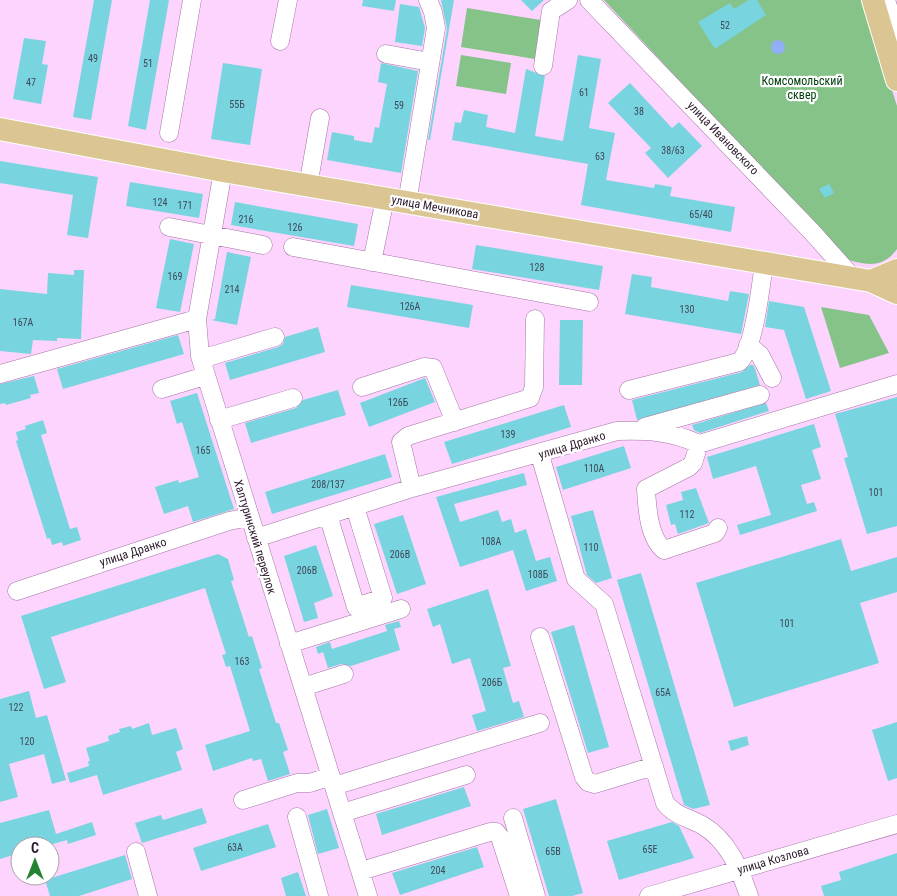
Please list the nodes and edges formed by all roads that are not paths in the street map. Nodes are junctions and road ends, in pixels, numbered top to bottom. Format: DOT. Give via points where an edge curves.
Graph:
graph roads {
  1 [pos="192,0"];
  2 [pos="288,0"];
  3 [pos="428,0"];
  4 [pos="568,0"];
  5 [pos="589,0"];
  6 [pos="873,0"];
  7 [pos="886,0"];
  8 [pos="897,36"];
  9 [pos="280,42"];
  10 [pos="386,54"];
  11 [pos="430,62"];
  12 [pos="543,66"];
  13 [pos="897,80"];
  14 [pos="320,118"];
  15 [pos="0,129"];
  16 [pos="168,133"];
  17 [pos="223,171"];
  18 [pos="308,186"];
  19 [pos="396,201"];
  20 [pos="169,228"];
  21 [pos="211,236"];
  22 [pos="815,236"];
  23 [pos="263,245"];
  24 [pos="293,247"];
  25 [pos="372,262"];
  26 [pos="764,264"];
  27 [pos="794,268"];
  28 [pos="897,270"];
  29 [pos="862,280"];
  30 [pos="897,293"];
  31 [pos="589,302"];
  32 [pos="197,319"];
  33 [pos="535,320"];
  34 [pos="274,337"];
  35 [pos="748,345"];
  36 [pos="203,367"];
  37 [pos="0,374"];
  38 [pos="772,378"];
  39 [pos="897,384"];
  40 [pos="362,387"];
  41 [pos="162,389"];
  42 [pos="629,390"];
  43 [pos="760,395"];
  44 [pos="293,398"];
  45 [pos="219,420"];
  46 [pos="455,422"];
  47 [pos="630,431"];
  48 [pos="699,444"];
  49 [pos="540,455"];
  50 [pos="412,488"];
  51 [pos="355,506"];
  52 [pos="328,515"];
  53 [pos="250,517"];
  54 [pos="718,528"];
  55 [pos="256,538"];
  56 [pos="17,591"];
  57 [pos="401,609"];
  58 [pos="540,637"];
  59 [pos="289,644"];
  60 [pos="344,674"];
  61 [pos="302,687"];
  62 [pos="540,723"];
  63 [pos="654,766"];
  64 [pos="466,775"];
  65 [pos="332,781"];
  66 [pos="242,800"];
  67 [pos="342,813"];
  68 [pos="297,817"];
  69 [pos="513,818"];
  70 [pos="897,824"];
  71 [pos="136,852"];
  72 [pos="740,869"];
  73 [pos="360,871"];
  74 [pos="148,896"];
  75 [pos="319,896"];
  76 [pos="368,896"];
  77 [pos="519,896"];
  78 [pos="536,896"];
  79 [pos="649,896"];
  80 [pos="749,896"];
  1 -- 16 [label="street"];
  2 -- 9 [label="street"];
  3 -- 11 [label="street" via="436,28"];
  4 -- 12 [label="street" via="551,11"];
  5 -- 22 [label="street, улица Ивановского"];
  6 -- 13 [label="main road"];
  7 -- 8 [label="street"];
  10 -- 11 [label="street"];
  11 -- 19 [label="street"];
  14 -- 18 [label="street"];
  15 -- 17 [label="main road, улица Мечникова"];
  17 -- 18 [label="main road, улица Мечникова"];
  17 -- 21 [label="street, Халтуринский переулок"];
  18 -- 19 [label="main road, улица Мечникова"];
  19 -- 25 [label="street"];
  19 -- 26 [label="main road, улица Мечникова"];
  20 -- 21 [label="street"];
  21 -- 23 [label="street"];
  21 -- 32 [label="street, Халтуринский переулок"];
  22 -- 27 [label="street" via="814,256"];
  22 -- 29 [label="street, улица Ивановского"];
  24 -- 25 [label="street"];
  25 -- 31 [label="street"];
  26 -- 27 [label="main road, улица Мечникова"];
  26 -- 35 [label="street"];
  27 -- 29 [label="main road, улица Мечникова"];
  28 -- 29 [label="main road"];
  29 -- 30 [label="main road, улица Мечникова"];
  32 -- 36 [label="street, Халтуринский переулок"];
  32 -- 37 [label="street"];
  33 -- 46 [label="street" via="534,386 530,398"];
  34 -- 36 [label="street"];
  35 -- 38 [label="street" via="760,355"];
  35 -- 42 [label="street" via="745,357 739,362"];
  36 -- 41 [label="street"];
  36 -- 45 [label="street, Халтуринский переулок"];
  39 -- 48 [label="street"];
  40 -- 46 [label="street" via="424,367 433,368"];
  43 -- 47 [label="street"];
  44 -- 45 [label="street"];
  45 -- 53 [label="street, Халтуринский переулок"];
  46 -- 50 [label="street" via="408,436 401,442"];
  47 -- 48 [label="street, улица Дранко" via="678,434"];
  47 -- 49 [label="street, улица Дранко" via="617,431"];
  48 -- 54 [label="street" via="689,467 646,489 651,527 664,550 715,533"];
  49 -- 50 [label="street, улица Дранко"];
  49 -- 63 [label="street" via="576,579 604,604"];
  50 -- 51 [label="street, улица Дранко"];
  51 -- 52 [label="street, улица Дранко"];
  51 -- 52 [label="street" via="383,598 356,606"];
  52 -- 55 [label="street, улица Дранко"];
  53 -- 55 [label="street, Халтуринский переулок"];
  53 -- 56 [label="street, улица Дранко" via="228,521"];
  55 -- 59 [label="street, Халтуринский переулок"];
  57 -- 59 [label="street"];
  58 -- 63 [label="street" via="588,782 595,784"];
  59 -- 61 [label="street, Халтуринский переулок"];
  60 -- 61 [label="street"];
  61 -- 65 [label="street, Халтуринский переулок"];
  62 -- 65 [label="street"];
  63 -- 72 [label="street" via="665,803 671,811 703,826 720,840"];
  64 -- 67 [label="street"];
  65 -- 66 [label="street" via="297,783"];
  65 -- 67 [label="street, Халтуринский переулок"];
  67 -- 73 [label="street, Халтуринский переулок"];
  68 -- 75 [label="street"];
  69 -- 78 [label="street"];
  70 -- 72 [label="street, улица Козлова"];
  71 -- 74 [label="street"];
  72 -- 79 [label="street, улица Козлова"];
  72 -- 80 [label="street"];
  73 -- 76 [label="street, Халтуринский переулок"];
  73 -- 77 [label="street" via="496,832"];
}
